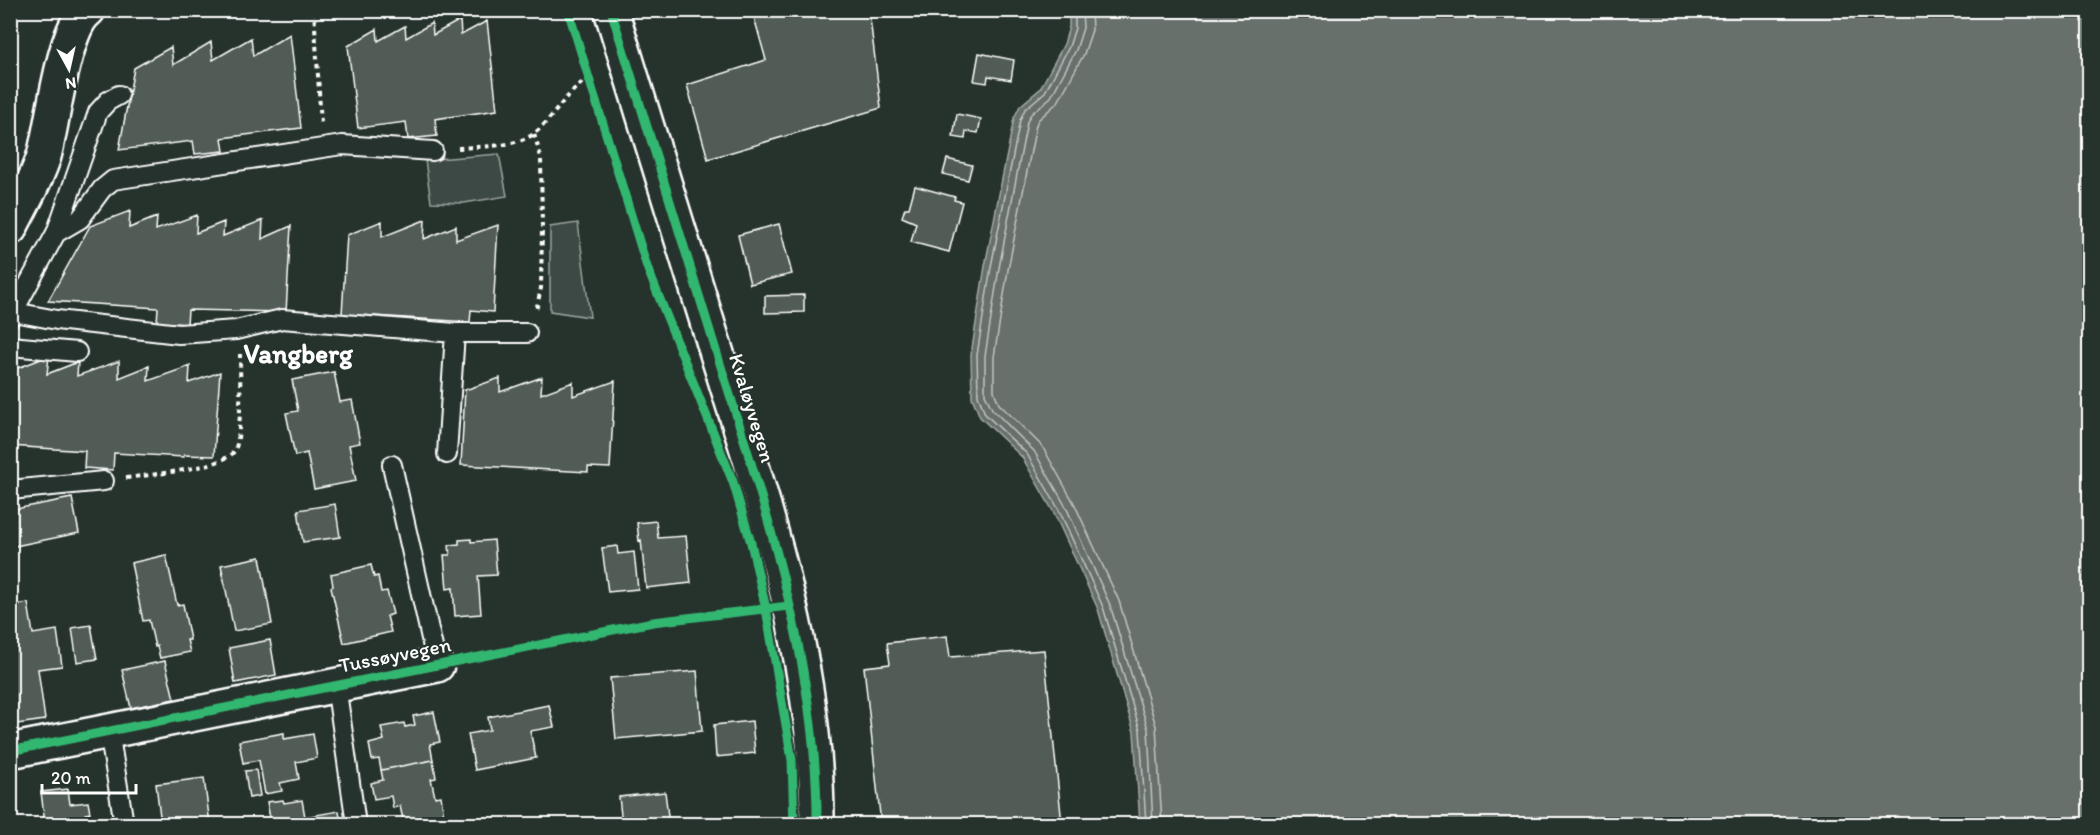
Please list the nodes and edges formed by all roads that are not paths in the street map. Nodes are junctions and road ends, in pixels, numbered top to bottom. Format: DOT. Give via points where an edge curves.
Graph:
graph roads {
  1 [pos="88,10"];
  2 [pos="611,10"];
  3 [pos="119,95"];
  4 [pos="433,150"];
  5 [pos="10,228"];
  6 [pos="56,233"];
  7 [pos="12,315"];
  8 [pos="455,333"];
  9 [pos="527,333"];
  10 [pos="10,346"];
  11 [pos="77,352"];
  12 [pos="447,454"];
  13 [pos="392,465"];
  14 [pos="104,481"];
  15 [pos="10,490"];
  16 [pos="437,665"];
  17 [pos="336,685"];
  18 [pos="109,731"];
  19 [pos="10,751"];
  20 [pos="124,825"];
  21 [pos="356,825"];
  22 [pos="817,825"];
  1 -- 5 [label="street" via="80,17 69,45 44,156"];
  2 -- 22 [label="street, Kvaløyvegen" via="776,547 807,699"];
  3 -- 6 [label="lane" via="98,112"];
  4 -- 6 [label="lane" via="342,145 113,180 80,219"];
  6 -- 7 [label="lane"];
  7 -- 8 [label="lane" via="179,334 236,330 282,319"];
  8 -- 9 [label="lane"];
  8 -- 12 [label="lane"];
  10 -- 11 [label="lane"];
  13 -- 16 [label="lane"];
  14 -- 15 [label="lane"];
  16 -- 17 [label="street, Tussøyvegen"];
  17 -- 18 [label="street, Tussøyvegen"];
  17 -- 21 [label="lane"];
  18 -- 19 [label="street, Tussøyvegen"];
  18 -- 20 [label="lane"];
}
